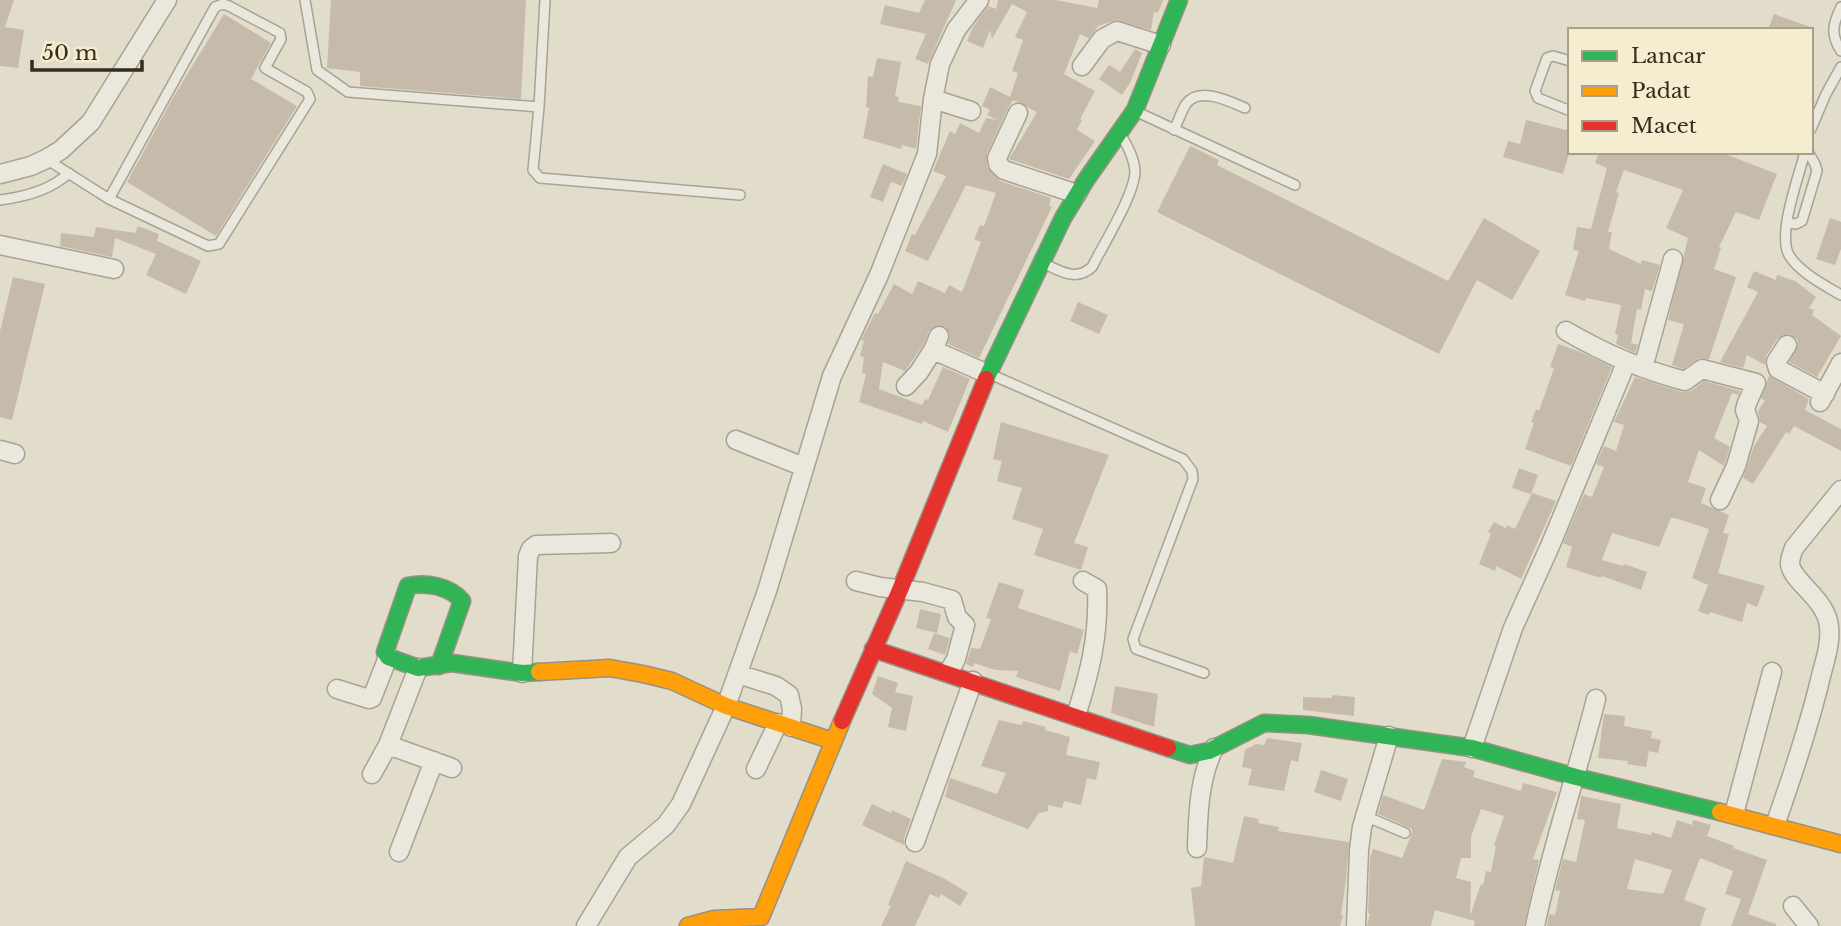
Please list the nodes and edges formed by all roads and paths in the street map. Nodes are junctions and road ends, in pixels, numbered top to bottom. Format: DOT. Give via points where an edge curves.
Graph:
graph roads {
  1 [pos="167,0"];
  2 [pos="305,0"];
  3 [pos="545,0"];
  4 [pos="979,0"];
  5 [pos="1179,0"];
  6 [pos="1841,7"];
  7 [pos="1161,44"];
  8 [pos="1841,51"];
  9 [pos="1568,61"];
  10 [pos="1082,66"];
  11 [pos="1841,67"];
  12 [pos="933,99"];
  13 [pos="540,107"];
  14 [pos="1245,108"];
  15 [pos="1135,110"];
  16 [pos="1568,110"];
  17 [pos="971,111"];
  18 [pos="1018,113"];
  19 [pos="1813,125"];
  20 [pos="1174,130"];
  21 [pos="1120,133"];
  22 [pos="1805,154"];
  23 [pos="1808,154"];
  24 [pos="46,159"];
  25 [pos="69,173"];
  26 [pos="0,174"];
  27 [pos="1295,185"];
  28 [pos="1077,194"];
  29 [pos="740,195"];
  30 [pos="109,199"];
  31 [pos="0,200"];
  32 [pos="1787,223"];
  33 [pos="0,245"];
  34 [pos="1673,259"];
  35 [pos="1041,262"];
  36 [pos="114,269"];
  37 [pos="1841,295"];
  38 [pos="1566,331"];
  39 [pos="1787,345"];
  40 [pos="1841,363"];
  41 [pos="1635,365"];
  42 [pos="1776,366"];
  43 [pos="988,374"];
  44 [pos="1756,383"];
  45 [pos="906,386"];
  46 [pos="736,440"];
  47 [pos="804,467"];
  48 [pos="1841,490"];
  49 [pos="1720,500"];
  50 [pos="611,543"];
  51 [pos="856,581"];
  52 [pos="1083,581"];
  53 [pos="901,590"];
  54 [pos="873,649"];
  55 [pos="388,657"];
  56 [pos="439,666"];
  57 [pos="418,668"];
  58 [pos="1772,672"];
  59 [pos="522,673"];
  60 [pos="948,673"];
  61 [pos="1204,673"];
  62 [pos="738,674"];
  63 [pos="973,681"];
  64 [pos="337,689"];
  65 [pos="1596,699"];
  66 [pos="726,706"];
  67 [pos="1076,716"];
  68 [pos="785,725"];
  69 [pos="1390,736"];
  70 [pos="833,741"];
  71 [pos="388,744"];
  72 [pos="1214,748"];
  73 [pos="1472,748"];
  74 [pos="434,761"];
  75 [pos="452,768"];
  76 [pos="756,769"];
  77 [pos="372,774"];
  78 [pos="1576,776"];
  79 [pos="1734,814"];
  80 [pos="1365,816"];
  81 [pos="1776,825"];
  82 [pos="1405,833"];
  83 [pos="915,842"];
  84 [pos="1841,844"];
  85 [pos="1197,848"];
  86 [pos="399,852"];
  87 [pos="1793,906"];
  88 [pos="766,921"];
  89 [pos="586,926"];
  90 [pos="688,926"];
  91 [pos="1356,926"];
  92 [pos="1535,926"];
  93 [pos="1809,926"];
  1 -- 24 [label="street" via="91,122"];
  2 -- 13 [label="lane" via="317,70 348,92"];
  3 -- 13 [label="lane"];
  4 -- 12 [label="street" via="956,30 940,64"];
  5 -- 7 [label="street"];
  6 -- 8 [label="lane" via="1832,25"];
  7 -- 10 [label="street" via="1117,31 1102,39"];
  7 -- 15 [label="street"];
  9 -- 16 [label="lane" via="1547,58 1535,91 1538,98"];
  11 -- 19 [label="lane"];
  12 -- 17 [label="street"];
  12 -- 47 [label="street" via="927,154 832,376"];
  13 -- 29 [label="lane" via="533,170 540,178"];
  14 -- 20 [label="lane" via="1225,99 1198,96 1187,103"];
  15 -- 20 [label="lane"];
  15 -- 21 [label="street"];
  18 -- 28 [label="street" via="998,164"];
  20 -- 27 [label="lane"];
  21 -- 28 [label="street"];
  21 -- 35 [label="lane" via="1135,174 1092,267 1078,276"];
  22 -- 32 [label="lane"];
  23 -- 32 [label="lane" via="1816,171 1802,220"];
  24 -- 25 [label="lane"];
  24 -- 26 [label="street"];
  25 -- 30 [label="lane"];
  25 -- 31 [label="lane" via="35,192"];
  28 -- 35 [label="street"];
  30 -- 30 [label="lane" via="215,7 229,6 280,33 265,68 307,92 310,99 219,243 208,246"];
  32 -- 37 [label="lane" via="1785,243 1792,260"];
  33 -- 36 [label="street"];
  34 -- 41 [label="street"];
  35 -- 43 [label="street"];
  38 -- 41 [label="street"];
  39 -- 42 [label="street"];
  40 -- 42 [label="street" via="1822,398"];
  41 -- 44 [label="street" via="1685,381 1702,369"];
  41 -- 73 [label="street" via="1513,628"];
  42 -- 44 [label="street"];
  43 -- 45 [label="street" via="936,343"];
  43 -- 53 [label="street"];
  43 -- 61 [label="lane" via="1188,464 1193,479 1133,639 1136,649"];
  44 -- 49 [label="street" via="1745,410 1749,421 1736,466"];
  46 -- 47 [label="street"];
  47 -- 62 [label="street"];
  48 -- 81 [label="street" via="1791,556 1793,571 1824,609 1829,636 1807,733"];
  50 -- 59 [label="street" via="536,545 531,549"];
  51 -- 53 [label="street"];
  52 -- 67 [label="street" via="1097,589 1098,610 1096,643"];
  53 -- 54 [label="street"];
  53 -- 60 [label="street" via="952,600 965,625"];
  54 -- 60 [label="street"];
  54 -- 70 [label="street"];
  55 -- 56 [label="street" via="385,652 408,586 422,584 454,593 462,601"];
  55 -- 57 [label="street"];
  55 -- 64 [label="street" via="372,698"];
  56 -- 57 [label="street"];
  56 -- 59 [label="street" via="459,663"];
  57 -- 71 [label="street"];
  58 -- 79 [label="street"];
  59 -- 66 [label="street" via="610,668 672,681"];
  60 -- 63 [label="street"];
  62 -- 66 [label="street"];
  62 -- 68 [label="street" via="789,695 792,709"];
  63 -- 67 [label="street"];
  63 -- 83 [label="street"];
  65 -- 78 [label="street"];
  66 -- 68 [label="street"];
  66 -- 89 [label="street" via="681,804 666,825 628,857"];
  67 -- 72 [label="street" via="1190,755"];
  68 -- 70 [label="street"];
  68 -- 76 [label="street"];
  69 -- 72 [label="street" via="1264,723"];
  69 -- 73 [label="street"];
  69 -- 80 [label="street"];
  70 -- 88 [label="street"];
  71 -- 74 [label="street"];
  71 -- 77 [label="street"];
  72 -- 85 [label="street" via="1198,806"];
  73 -- 78 [label="street"];
  74 -- 75 [label="street"];
  74 -- 86 [label="street"];
  78 -- 79 [label="street"];
  78 -- 92 [label="street" via="1545,876"];
  79 -- 81 [label="street"];
  80 -- 82 [label="lane"];
  80 -- 91 [label="street"];
  81 -- 84 [label="street"];
  87 -- 93 [label="street"];
  88 -- 90 [label="street" via="714,919"];
}
